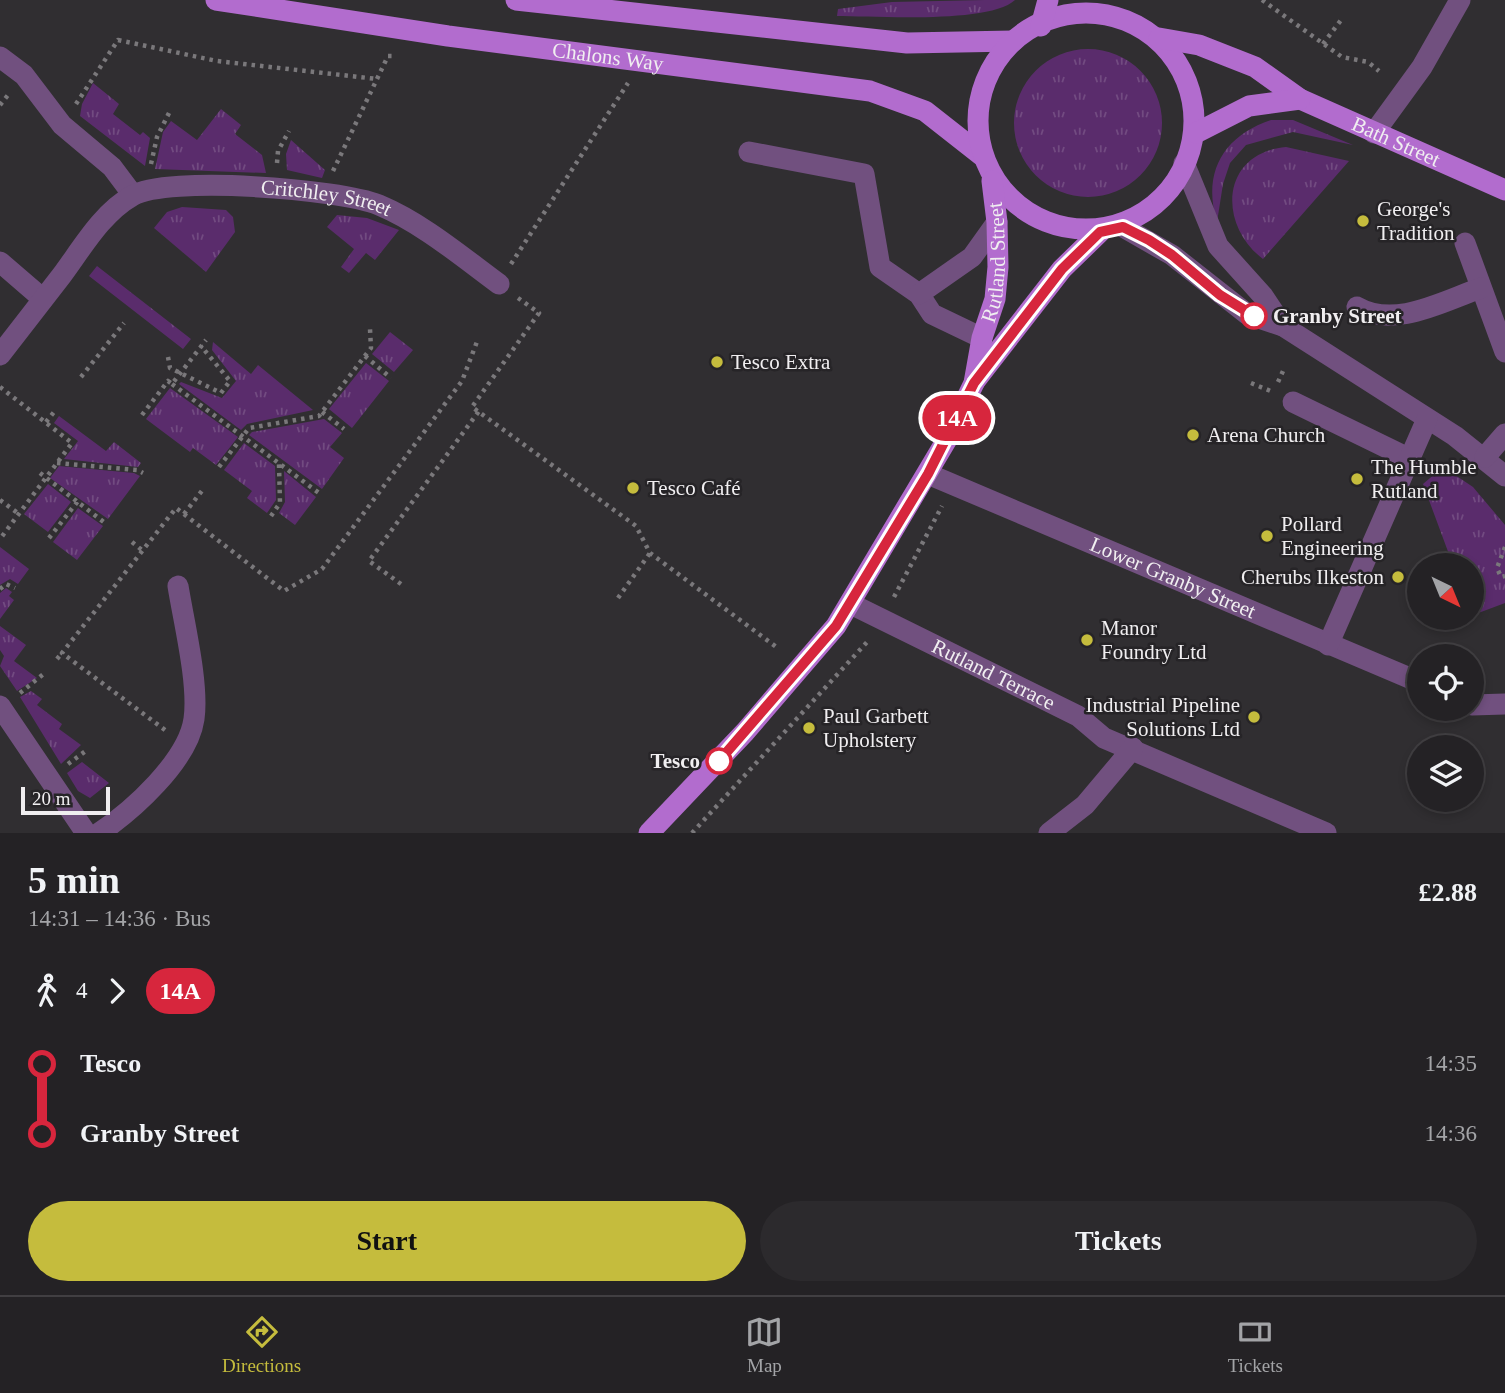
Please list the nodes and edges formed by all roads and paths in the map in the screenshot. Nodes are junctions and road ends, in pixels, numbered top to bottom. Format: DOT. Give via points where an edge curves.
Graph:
graph roads {
  1 [pos="216,0"];
  2 [pos="516,0"];
  3 [pos="1048,0"];
  4 [pos="1132,0"];
  5 [pos="1262,0"];
  6 [pos="1460,0"];
  7 [pos="1341,20"];
  8 [pos="1041,26"];
  9 [pos="1153,33"];
  10 [pos="1013,41"];
  11 [pos="1322,44"];
  12 [pos="0,57"];
  13 [pos="1379,71"];
  14 [pos="628,83"];
  15 [pos="1300,99"];
  16 [pos="171,109"];
  17 [pos="62,125"];
  18 [pos="289,131"];
  19 [pos="1196,133"];
  20 [pos="1374,133"];
  21 [pos="749,152"];
  22 [pos="981,155"];
  23 [pos="1184,163"];
  24 [pos="992,181"];
  25 [pos="1498,187"];
  26 [pos="274,189"];
  27 [pos="142,192"];
  28 [pos="322,194"];
  29 [pos="997,222"];
  30 [pos="1123,227"];
  31 [pos="1100,232"];
  32 [pos="1465,243"];
  33 [pos="0,262"];
  34 [pos="499,284"];
  35 [pos="1481,288"];
  36 [pos="919,294"];
  37 [pos="43,299"];
  38 [pos="1357,307"];
  39 [pos="124,323"];
  40 [pos="1283,326"];
  41 [pos="369,329"];
  42 [pos="982,338"];
  43 [pos="478,339"];
  44 [pos="206,340"];
  45 [pos="201,346"];
  46 [pos="1505,352"];
  47 [pos="0,355"];
  48 [pos="365,356"];
  49 [pos="168,357"];
  50 [pos="180,374"];
  51 [pos="81,377"];
  52 [pos="391,378"];
  53 [pos="974,383"];
  54 [pos="1251,383"];
  55 [pos="172,384"];
  56 [pos="0,387"];
  57 [pos="1273,392"];
  58 [pos="1293,402"];
  59 [pos="478,411"];
  60 [pos="54,412"];
  61 [pos="322,412"];
  62 [pos="142,415"];
  63 [pos="1427,419"];
  64 [pos="46,422"];
  65 [pos="344,429"];
  66 [pos="1505,434"];
  67 [pos="243,436"];
  68 [pos="1485,457"];
  69 [pos="1408,458"];
  70 [pos="57,463"];
  71 [pos="279,463"];
  72 [pos="219,467"];
  73 [pos="40,473"];
  74 [pos="143,473"];
  75 [pos="928,474"];
  76 [pos="1505,476"];
  77 [pos="46,478"];
  78 [pos="204,488"];
  79 [pos="319,493"];
  80 [pos="0,500"];
  81 [pos="78,501"];
  82 [pos="19,514"];
  83 [pos="184,514"];
  84 [pos="271,516"];
  85 [pos="106,523"];
  86 [pos="49,538"];
  87 [pos="0,539"];
  88 [pos="132,542"];
  89 [pos="1505,547"];
  90 [pos="143,551"];
  91 [pos="650,553"];
  92 [pos="1505,576"];
  93 [pos="401,584"];
  94 [pos="178,586"];
  95 [pos="15,588"];
  96 [pos="0,589"];
  97 [pos="618,598"];
  98 [pos="851,604"];
  99 [pos="1328,645"];
  100 [pos="779,649"];
  101 [pos="62,653"];
  102 [pos="57,659"];
  103 [pos="46,672"];
  104 [pos="1407,677"];
  105 [pos="1505,704"];
  106 [pos="1484,705"];
  107 [pos="3,715"];
  108 [pos="186,746"];
  109 [pos="1133,748"];
  110 [pos="86,833"];
  111 [pos="99,833"];
  112 [pos="649,833"];
  113 [pos="1049,833"];
  114 [pos="1326,833"];
  1 -- 22 [label="main road, Chalons Way" via="448,36 870,91 925,111"];
  2 -- 10 [label="main road" via="907,43"];
  3 -- 8 [label="main road"];
  4 -- 9 [label="main road"];
  5 -- 11 [label="path"];
  6 -- 20 [label="street" via="1422,67"];
  7 -- 11 [label="path"];
  8 -- 9 [label="main road" via="1091,12 1130,18"];
  8 -- 10 [label="main road"];
  9 -- 15 [label="main road, Bath Street" via="1255,67"];
  9 -- 19 [label="main road" via="1188,85"];
  10 -- 22 [label="main road" via="987,75 979,117"];
  11 -- 13 [label="path"];
  12 -- 17 [label="street" via="24,75"];
  14 -- 34 [label="path"];
  15 -- 19 [label="main road" via="1249,106"];
  15 -- 20 [label="main road, Bath Street"];
  16 -- 27 [label="path" via="156,136"];
  17 -- 27 [label="street"];
  17 -- 28 [label="path" via="118,40 217,61 377,79"];
  18 -- 26 [label="path" via="278,152"];
  19 -- 23 [label="main road"];
  20 -- 25 [label="main road, Bath Street"];
  21 -- 36 [label="street" via="864,174 880,267"];
  22 -- 24 [label="main road"];
  23 -- 30 [label="main road" via="1162,197"];
  23 -- 40 [label="street" via="1218,246"];
  24 -- 29 [label="main road, Rutland Street"];
  24 -- 31 [label="main road" via="1049,223"];
  26 -- 27 [label="street, Critchley Street" via="193,184"];
  26 -- 28 [label="street, Critchley Street"];
  27 -- 37 [label="street" via="93,234"];
  28 -- 34 [label="street, Critchley Street" via="375,203 395,212"];
  29 -- 36 [label="street" via="972,257"];
  29 -- 42 [label="main road, Rutland Street" via="995,299"];
  30 -- 31 [label="main road"];
  30 -- 40 [label="street" via="1172,255 1247,314"];
  31 -- 53 [label="main road, Rutland Street" via="1062,269"];
  32 -- 35 [label="street"];
  33 -- 37 [label="street"];
  34 -- 59 [label="path" via="538,313 472,407"];
  35 -- 38 [label="street" via="1394,316"];
  35 -- 46 [label="street"];
  36 -- 42 [label="street" via="932,314"];
  37 -- 47 [label="street"];
  39 -- 51 [label="path"];
  40 -- 63 [label="street"];
  41 -- 48 [label="path" via="372,348"];
  42 -- 53 [label="main road, Rutland Street"];
  43 -- 83 [label="path" via="462,381 321,569 284,591"];
  44 -- 45 [label="path"];
  45 -- 50 [label="path"];
  45 -- 50 [label="path" via="230,382 221,393"];
  48 -- 52 [label="path"];
  48 -- 61 [label="path"];
  49 -- 50 [label="path" via="170,368"];
  50 -- 55 [label="path"];
  53 -- 75 [label="main road, Rutland Street"];
  54 -- 57 [label="path"];
  55 -- 62 [label="path" via="168,381"];
  55 -- 67 [label="path"];
  56 -- 64 [label="path"];
  58 -- 69 [label="street"];
  59 -- 91 [label="path" via="636,526"];
  59 -- 93 [label="path" via="369,561"];
  60 -- 64 [label="path"];
  61 -- 65 [label="path"];
  61 -- 67 [label="path" via="249,429"];
  63 -- 68 [label="street"];
  63 -- 69 [label="street"];
  64 -- 70 [label="path" via="72,443"];
  66 -- 68 [label="street"];
  67 -- 71 [label="path"];
  67 -- 72 [label="path"];
  68 -- 76 [label="street"];
  69 -- 99 [label="street"];
  70 -- 74 [label="path"];
  70 -- 77 [label="path"];
  71 -- 79 [label="path"];
  71 -- 84 [label="path" via="280,503"];
  73 -- 77 [label="path"];
  75 -- 98 [label="main road, Rutland Street"];
  75 -- 99 [label="street, Lower Granby Street"];
  77 -- 81 [label="path"];
  77 -- 82 [label="path"];
  78 -- 83 [label="path"];
  80 -- 82 [label="path"];
  81 -- 85 [label="path"];
  81 -- 86 [label="path"];
  82 -- 87 [label="path"];
  83 -- 90 [label="path" via="176,508"];
  88 -- 90 [label="path"];
  89 -- 92 [label="path" via="1497,568"];
  90 -- 101 [label="path"];
  91 -- 97 [label="path"];
  91 -- 100 [label="path"];
  94 -- 108 [label="street" via="194,700 194,721"];
  95 -- 96 [label="path" via="9,584"];
  98 -- 109 [label="street, Rutland Terrace" via="1078,716 1104,738"];
  98 -- 112 [label="main road, Rutland Street" via="784,689"];
  99 -- 104 [label="street, Lower Granby Street"];
  101 -- 102 [label="path"];
  101 -- 108 [label="path"];
  103 -- 107 [label="path"];
  105 -- 106 [label="street"];
  107 -- 110 [label="street"];
  108 -- 111 [label="street" via="141,800"];
  109 -- 113 [label="street" via="1085,805"];
  109 -- 114 [label="street, Rutland Terrace"];
}
